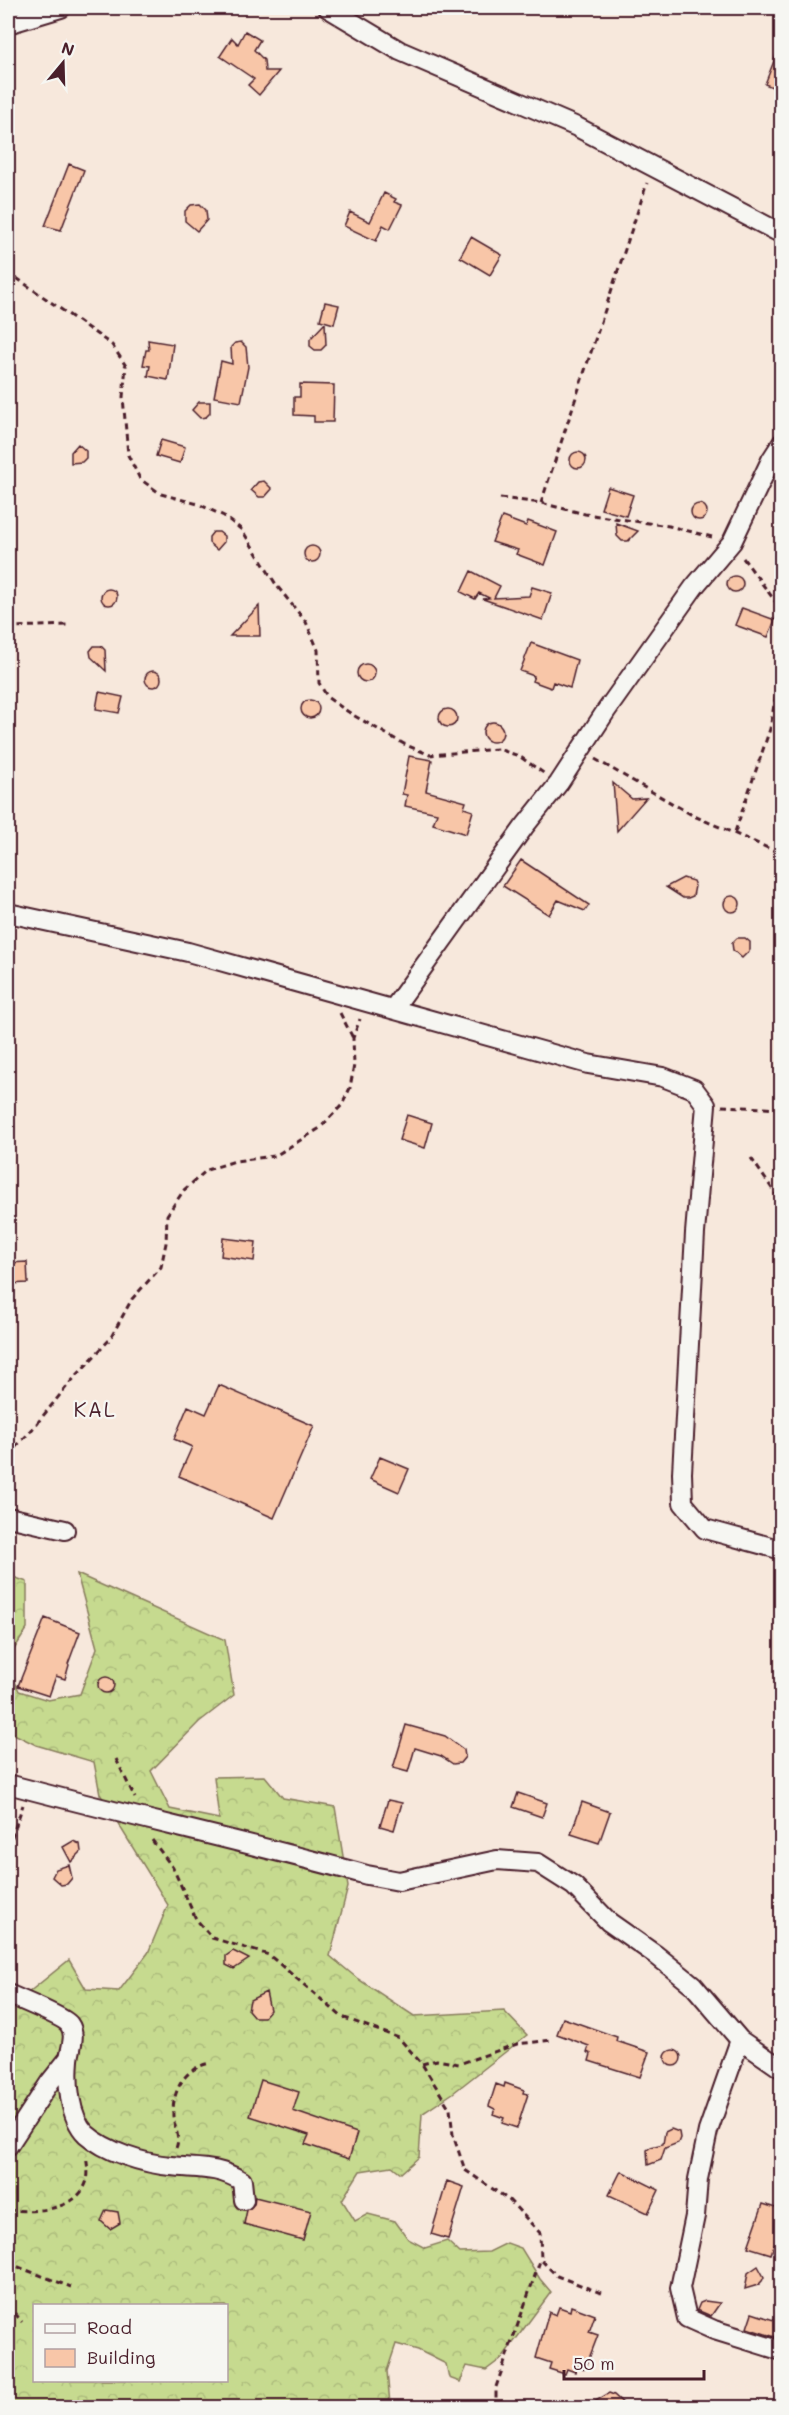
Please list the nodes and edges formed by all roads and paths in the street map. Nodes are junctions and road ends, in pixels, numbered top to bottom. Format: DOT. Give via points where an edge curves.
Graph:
graph roads {
  1 [pos="61,8"];
  2 [pos="328,8"];
  3 [pos="8,24"];
  4 [pos="652,168"];
  5 [pos="782,234"];
  6 [pos="8,272"];
  7 [pos="782,444"];
  8 [pos="500,498"];
  9 [pos="541,503"];
  10 [pos="732,542"];
  11 [pos="782,616"];
  12 [pos="70,625"];
  13 [pos="8,627"];
  14 [pos="781,663"];
  15 [pos="580,751"];
  16 [pos="559,783"];
  17 [pos="735,832"];
  18 [pos="782,854"];
  19 [pos="8,913"];
  20 [pos="366,1004"];
  21 [pos="393,1009"];
  22 [pos="706,1105"];
  23 [pos="782,1109"];
  24 [pos="751,1158"];
  25 [pos="782,1203"];
  26 [pos="8,1455"];
  27 [pos="8,1517"];
  28 [pos="65,1530"];
  29 [pos="782,1550"];
  30 [pos="116,1759"];
  31 [pos="8,1784"];
  32 [pos="28,1790"];
  33 [pos="144,1818"];
  34 [pos="8,1848"];
  35 [pos="8,1994"];
  36 [pos="552,2040"];
  37 [pos="740,2040"];
  38 [pos="69,2058"];
  39 [pos="210,2063"];
  40 [pos="422,2064"];
  41 [pos="782,2069"];
  42 [pos="86,2133"];
  43 [pos="8,2146"];
  44 [pos="168,2166"];
  45 [pos="244,2200"];
  46 [pos="8,2210"];
  47 [pos="541,2260"];
  48 [pos="8,2263"];
  49 [pos="71,2286"];
  50 [pos="601,2293"];
  51 [pos="8,2305"];
  52 [pos="22,2322"];
  53 [pos="782,2351"];
  54 [pos="496,2408"];
  1 -- 3 [label="street"];
  2 -- 4 [label="street" via="400,51 577,127"];
  4 -- 5 [label="street"];
  4 -- 9 [label="path"];
  6 -- 16 [label="path" via="112,345 126,366 123,397 128,455 140,479 161,494 224,516 242,530 277,586 306,622 318,650 320,683 328,698 352,715 430,755 498,749 519,756"];
  7 -- 10 [label="street"];
  8 -- 9 [label="path"];
  9 -- 10 [label="path" via="585,514 669,526"];
  10 -- 11 [label="path"];
  10 -- 15 [label="street" via="694,587"];
  12 -- 13 [label="path"];
  14 -- 17 [label="path" via="770,729"];
  15 -- 16 [label="street"];
  15 -- 17 [label="path" via="694,816"];
  16 -- 21 [label="street"];
  17 -- 18 [label="path"];
  19 -- 20 [label="street" via="188,952"];
  20 -- 21 [label="street"];
  20 -- 26 [label="path" via="353,1038 351,1088 342,1105 320,1128 274,1156 235,1161 207,1170 184,1190 167,1215 161,1267 132,1299 110,1339"];
  21 -- 22 [label="street" via="588,1064 663,1077 694,1089"];
  22 -- 23 [label="path"];
  22 -- 29 [label="street" via="694,1233 683,1503 705,1529"];
  24 -- 25 [label="path"];
  27 -- 28 [label="street"];
  30 -- 33 [label="path"];
  31 -- 32 [label="street"];
  32 -- 33 [label="street"];
  32 -- 34 [label="path"];
  33 -- 37 [label="street" via="399,1881 497,1860 538,1863 574,1886 609,1922 693,1985"];
  33 -- 40 [label="path" via="196,1919 212,1938 269,1955 342,2017 399,2038"];
  35 -- 38 [label="street" via="68,2022 73,2033"];
  36 -- 40 [label="path" via="517,2044 459,2064 437,2060"];
  37 -- 41 [label="street"];
  37 -- 53 [label="street" via="708,2131 680,2288 687,2318"];
  38 -- 42 [label="street" via="70,2105"];
  38 -- 43 [label="street"];
  39 -- 44 [label="path" via="183,2077 176,2092 173,2116 179,2141"];
  40 -- 47 [label="path" via="450,2109 453,2135 465,2170 509,2200 540,2233"];
  42 -- 44 [label="street" via="124,2156"];
  42 -- 46 [label="path" via="87,2180 79,2196 54,2209"];
  44 -- 45 [label="street" via="227,2172 242,2181"];
  47 -- 50 [label="path" via="558,2276"];
  47 -- 54 [label="path" via="496,2387"];
  48 -- 49 [label="path"];
  51 -- 52 [label="path"];
}
